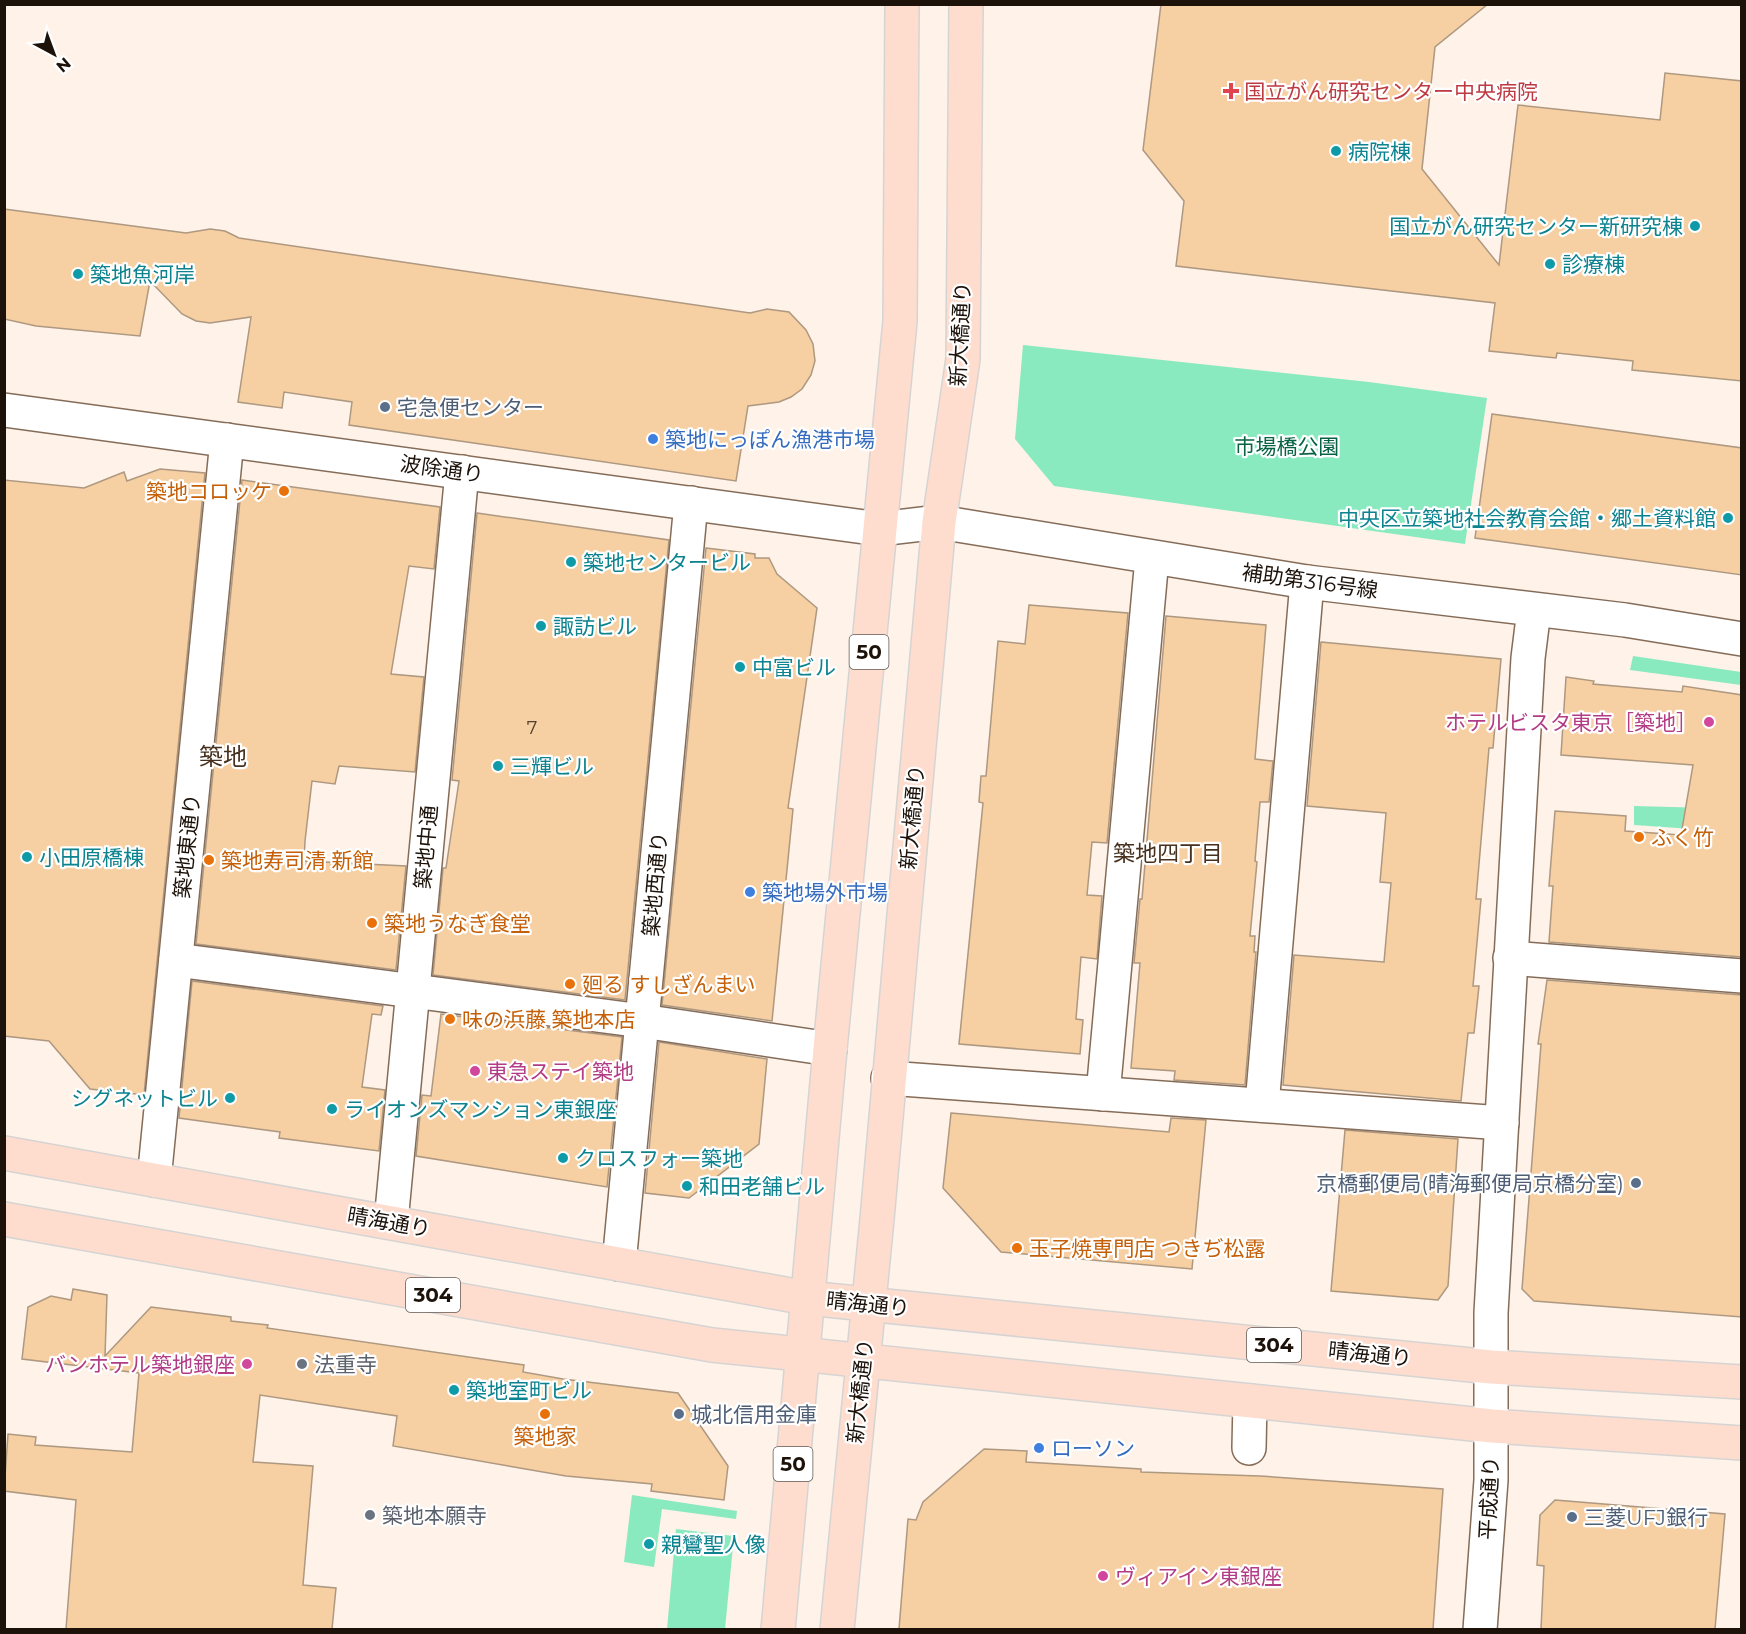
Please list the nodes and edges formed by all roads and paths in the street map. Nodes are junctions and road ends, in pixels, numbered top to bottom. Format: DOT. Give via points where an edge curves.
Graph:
graph roads {
  1 [pos="902,4"];
  2 [pos="966,4"];
  3 [pos="4,410"];
  4 [pos="227,440"];
  5 [pos="462,472"];
  6 [pos="691,503"];
  7 [pos="939,522"];
  8 [pos="879,530"];
  9 [pos="1152,558"];
  10 [pos="1307,582"];
  11 [pos="1534,610"];
  12 [pos="1742,639"];
  13 [pos="1510,958"];
  14 [pos="176,960"];
  15 [pos="1742,976"];
  16 [pos="413,990"];
  17 [pos="642,1021"];
  18 [pos="830,1049"];
  19 [pos="888,1078"];
  20 [pos="1103,1094"];
  21 [pos="1262,1105"];
  22 [pos="1502,1123"];
  23 [pos="4,1153"];
  24 [pos="154,1180"];
  25 [pos="4,1219"];
  26 [pos="391,1222"];
  27 [pos="620,1264"];
  28 [pos="807,1298"];
  29 [pos="869,1304"];
  30 [pos="803,1354"];
  31 [pos="863,1360"];
  32 [pos="1491,1367"];
  33 [pos="1742,1382"];
  34 [pos="1251,1401"];
  35 [pos="1492,1426"];
  36 [pos="1742,1443"];
  37 [pos="1249,1448"];
  38 [pos="778,1629"];
  39 [pos="837,1629"];
  40 [pos="1480,1629"];
  1 -- 8 [label="main road, 50" via="900,321"];
  2 -- 7 [label="main road, 新大橋通り" via="963,359"];
  3 -- 4 [label="street, 波除通り"];
  4 -- 5 [label="street, 波除通り"];
  4 -- 14 [label="street, 築地東通り"];
  5 -- 6 [label="street, 波除通り"];
  5 -- 16 [label="street, 築地中通"];
  6 -- 8 [label="street, 波除通り"];
  6 -- 17 [label="street, 築地西通り"];
  7 -- 8 [label="street, 補助第316号線"];
  7 -- 9 [label="street, 補助第316号線"];
  7 -- 19 [label="main road, 新大橋通り"];
  8 -- 18 [label="main road, 50"];
  9 -- 10 [label="street, 補助第316号線"];
  9 -- 20 [label="street"];
  10 -- 11 [label="street, 補助第316号線"];
  10 -- 21 [label="street"];
  11 -- 12 [label="street, 補助第316号線"];
  11 -- 13 [label="street, 平成通り"];
  13 -- 15 [label="street"];
  13 -- 22 [label="street, 平成通り"];
  14 -- 16 [label="street"];
  14 -- 24 [label="street, 築地東通り"];
  16 -- 17 [label="street"];
  16 -- 26 [label="street, 築地中通"];
  17 -- 18 [label="street"];
  17 -- 27 [label="street, 築地西通り"];
  18 -- 28 [label="main road, 50"];
  19 -- 20 [label="street"];
  19 -- 29 [label="main road, 新大橋通り"];
  20 -- 21 [label="street"];
  21 -- 22 [label="street"];
  22 -- 32 [label="street, 平成通り"];
  23 -- 24 [label="main road, 晴海通り / 304"];
  24 -- 26 [label="main road, 晴海通り / 304"];
  25 -- 30 [label="main road, 304" via="712,1345"];
  26 -- 27 [label="main road, 晴海通り / 304"];
  27 -- 28 [label="main road, 晴海通り / 304"];
  28 -- 29 [label="main road, 晴海通り / 304"];
  28 -- 30 [label="main road, 50"];
  29 -- 31 [label="main road, 新大橋通り"];
  29 -- 32 [label="main road, 晴海通り / 304"];
  30 -- 31 [label="main road, 304"];
  30 -- 38 [label="main road, 50"];
  31 -- 34 [label="main road, 304"];
  31 -- 39 [label="main road, 新大橋通り"];
  32 -- 33 [label="main road, 晴海通り / 304"];
  32 -- 35 [label="street, 平成通り"];
  34 -- 35 [label="main road, 304"];
  34 -- 37 [label="street"];
  35 -- 36 [label="main road, 304"];
  35 -- 40 [label="street, 平成通り"];
}
